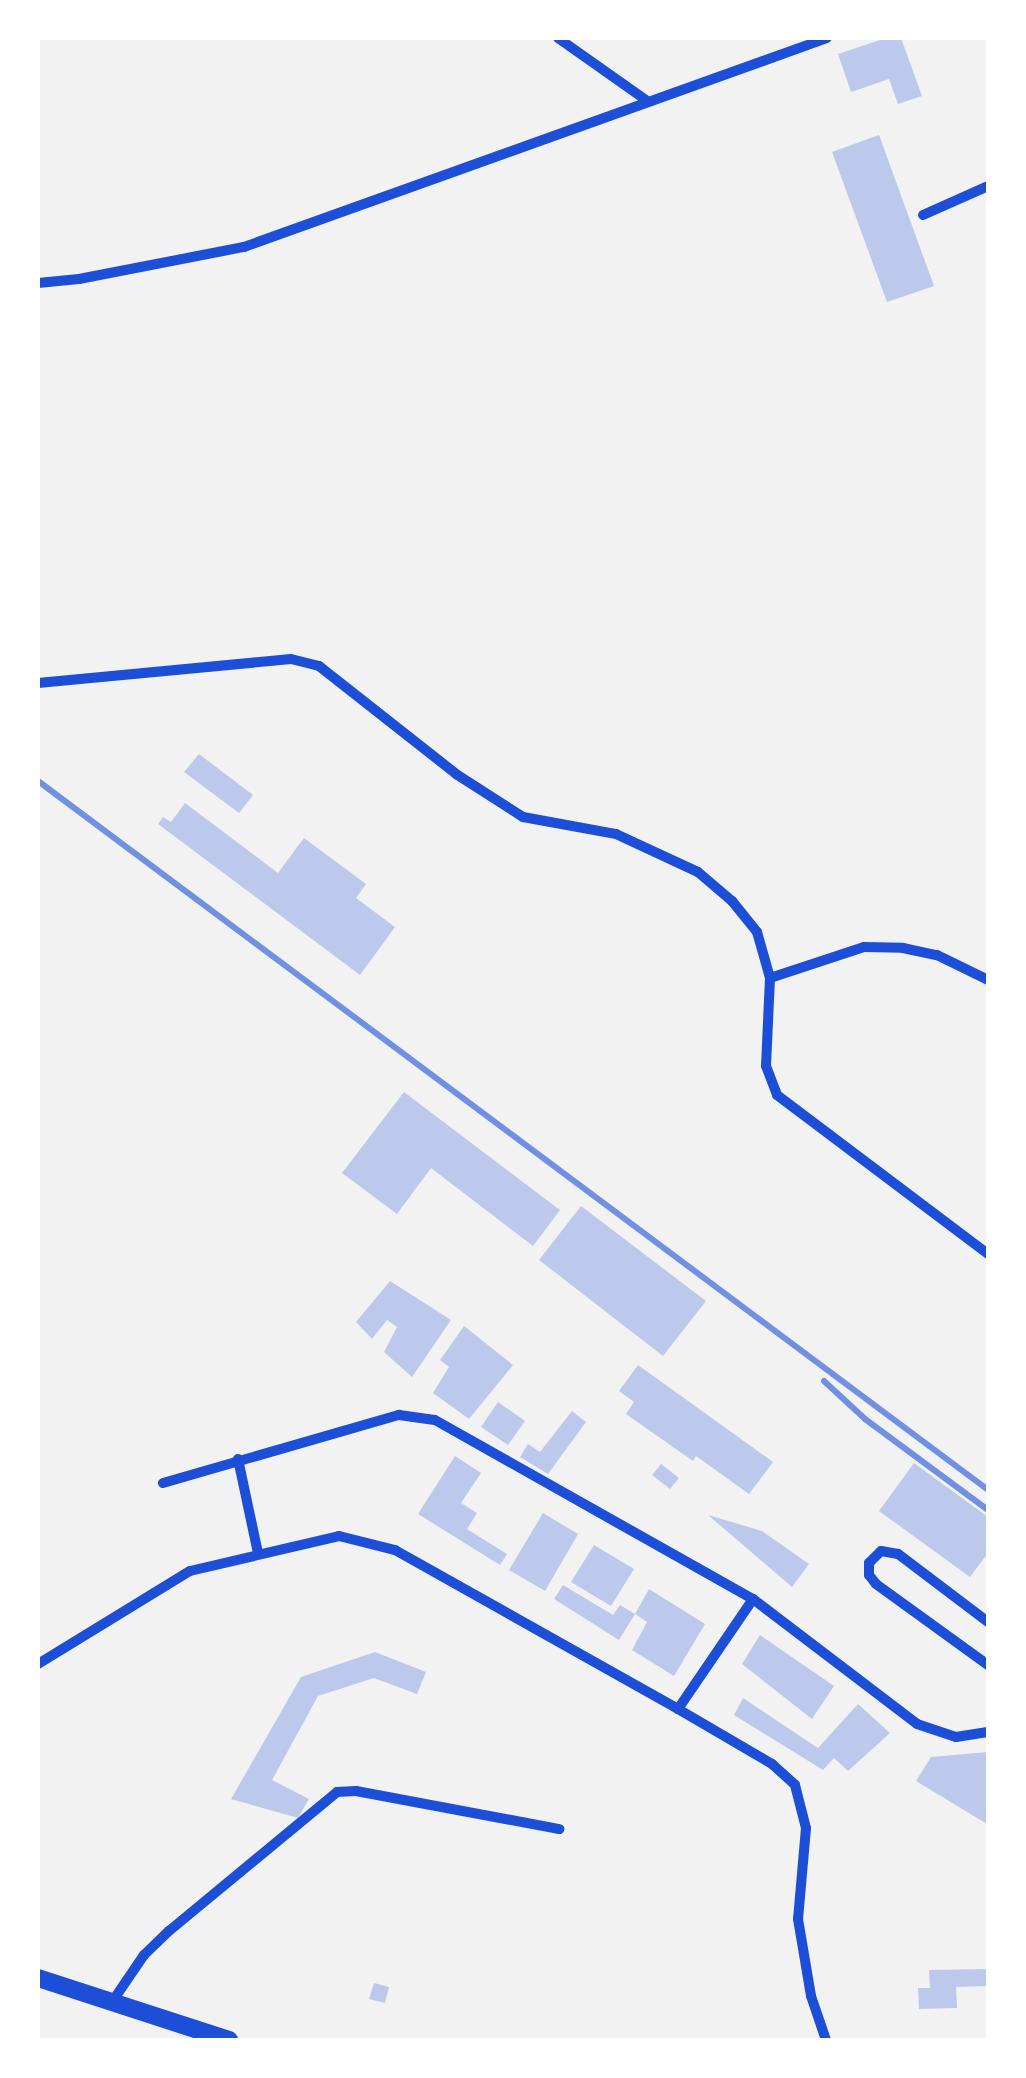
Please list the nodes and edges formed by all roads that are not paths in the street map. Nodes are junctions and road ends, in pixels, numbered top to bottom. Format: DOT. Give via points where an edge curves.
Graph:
graph roads {
  1 [pos="558,38"];
  2 [pos="826,38"];
  3 [pos="646,100"];
  4 [pos="988,186"];
  5 [pos="923,215"];
  6 [pos="38,282"];
  7 [pos="38,683"];
  8 [pos="770,978"];
  9 [pos="988,980"];
  10 [pos="988,1254"];
  11 [pos="238,1459"];
  12 [pos="162,1483"];
  13 [pos="258,1553"];
  14 [pos="753,1598"];
  15 [pos="988,1622"];
  16 [pos="38,1664"];
  17 [pos="988,1665"];
  18 [pos="678,1709"];
  19 [pos="988,1732"];
  20 [pos="560,1829"];
  21 [pos="38,1978"];
  22 [pos="112,2002"];
  23 [pos="229,2040"];
  24 [pos="826,2040"];
  1 -- 3 [label="street"];
  2 -- 3 [label="street"];
  3 -- 6 [label="street" via="244,246 79,280"];
  4 -- 5 [label="street"];
  7 -- 8 [label="street" via="292,659 319,666 456,774 523,817 616,834 698,872 757,932"];
  8 -- 9 [label="street" via="864,948 903,948"];
  8 -- 10 [label="street" via="766,1066 777,1096"];
  11 -- 12 [label="street"];
  11 -- 13 [label="street"];
  11 -- 14 [label="street" via="418,1415"];
  13 -- 16 [label="street" via="190,1571"];
  13 -- 18 [label="street" via="338,1536 395,1550"];
  14 -- 18 [label="street"];
  14 -- 19 [label="street" via="917,1724 956,1736"];
  15 -- 17 [label="street" via="892,1551 881,1551 869,1563 876,1584"];
  18 -- 24 [label="street" via="796,1785 806,1828 798,1919"];
  20 -- 22 [label="street" via="337,1792 170,1930"];
  21 -- 22 [label="highway"];
  22 -- 23 [label="highway"];
}
